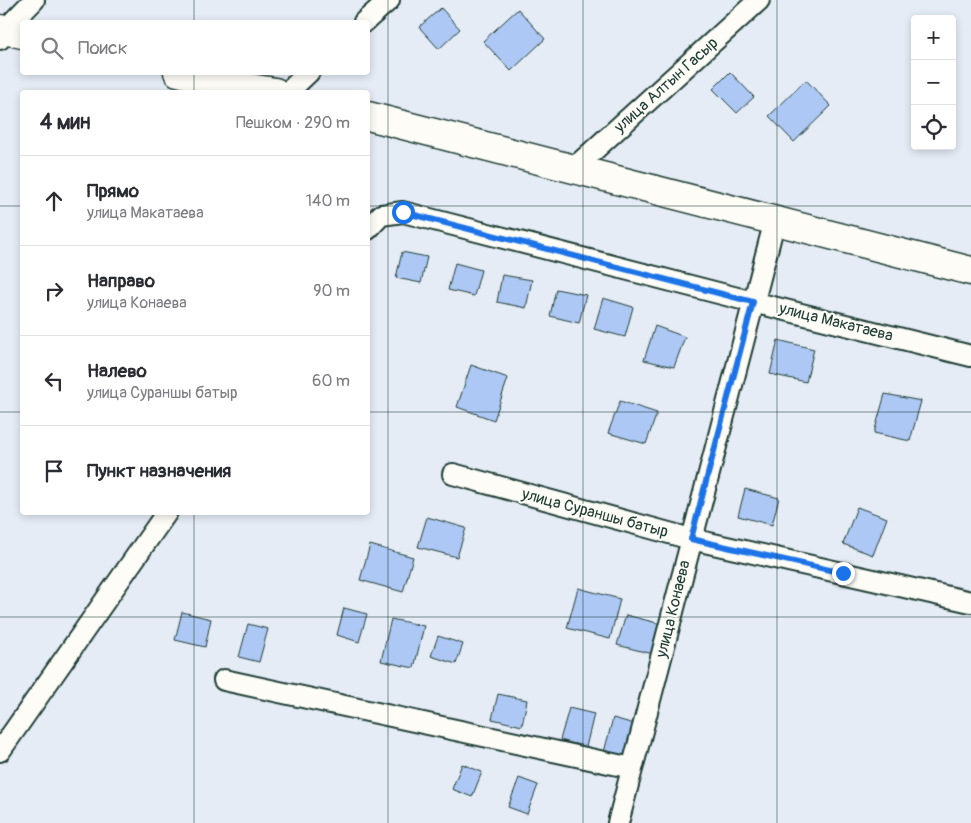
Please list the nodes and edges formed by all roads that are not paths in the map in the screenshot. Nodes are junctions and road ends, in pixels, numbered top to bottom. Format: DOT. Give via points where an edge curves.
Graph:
graph roads {
  1 [pos="34,0"];
  2 [pos="388,0"];
  3 [pos="759,0"];
  4 [pos="366,20"];
  5 [pos="7,33"];
  6 [pos="189,75"];
  7 [pos="306,75"];
  8 [pos="260,90"];
  9 [pos="290,90"];
  10 [pos="370,117"];
  11 [pos="572,170"];
  12 [pos="775,220"];
  13 [pos="370,227"];
  14 [pos="971,271"];
  15 [pos="753,302"];
  16 [pos="971,356"];
  17 [pos="453,474"];
  18 [pos="165,515"];
  19 [pos="691,539"];
  20 [pos="971,602"];
  21 [pos="224,680"];
  22 [pos="0,751"];
  23 [pos="632,768"];
  24 [pos="618,823"];
  1 -- 5 [label="street"];
  2 -- 4 [label="street"];
  3 -- 11 [label="street, улица Алтын Гасыр"];
  6 -- 8 [label="street"];
  7 -- 9 [label="street"];
  10 -- 11 [label="street"];
  11 -- 12 [label="street"];
  12 -- 14 [label="street"];
  12 -- 15 [label="street, улица Конаева"];
  13 -- 15 [label="street, улица Макатаева" via="382,215 403,212"];
  15 -- 16 [label="street, улица Макатаева"];
  15 -- 19 [label="street, улица Конаева"];
  17 -- 19 [label="street, улица Сураншы батыр"];
  18 -- 22 [label="street"];
  19 -- 20 [label="street, улица Сураншы батыр"];
  19 -- 23 [label="street, улица Конаева"];
  21 -- 23 [label="street"];
  23 -- 24 [label="street, улица Конаева"];
}
